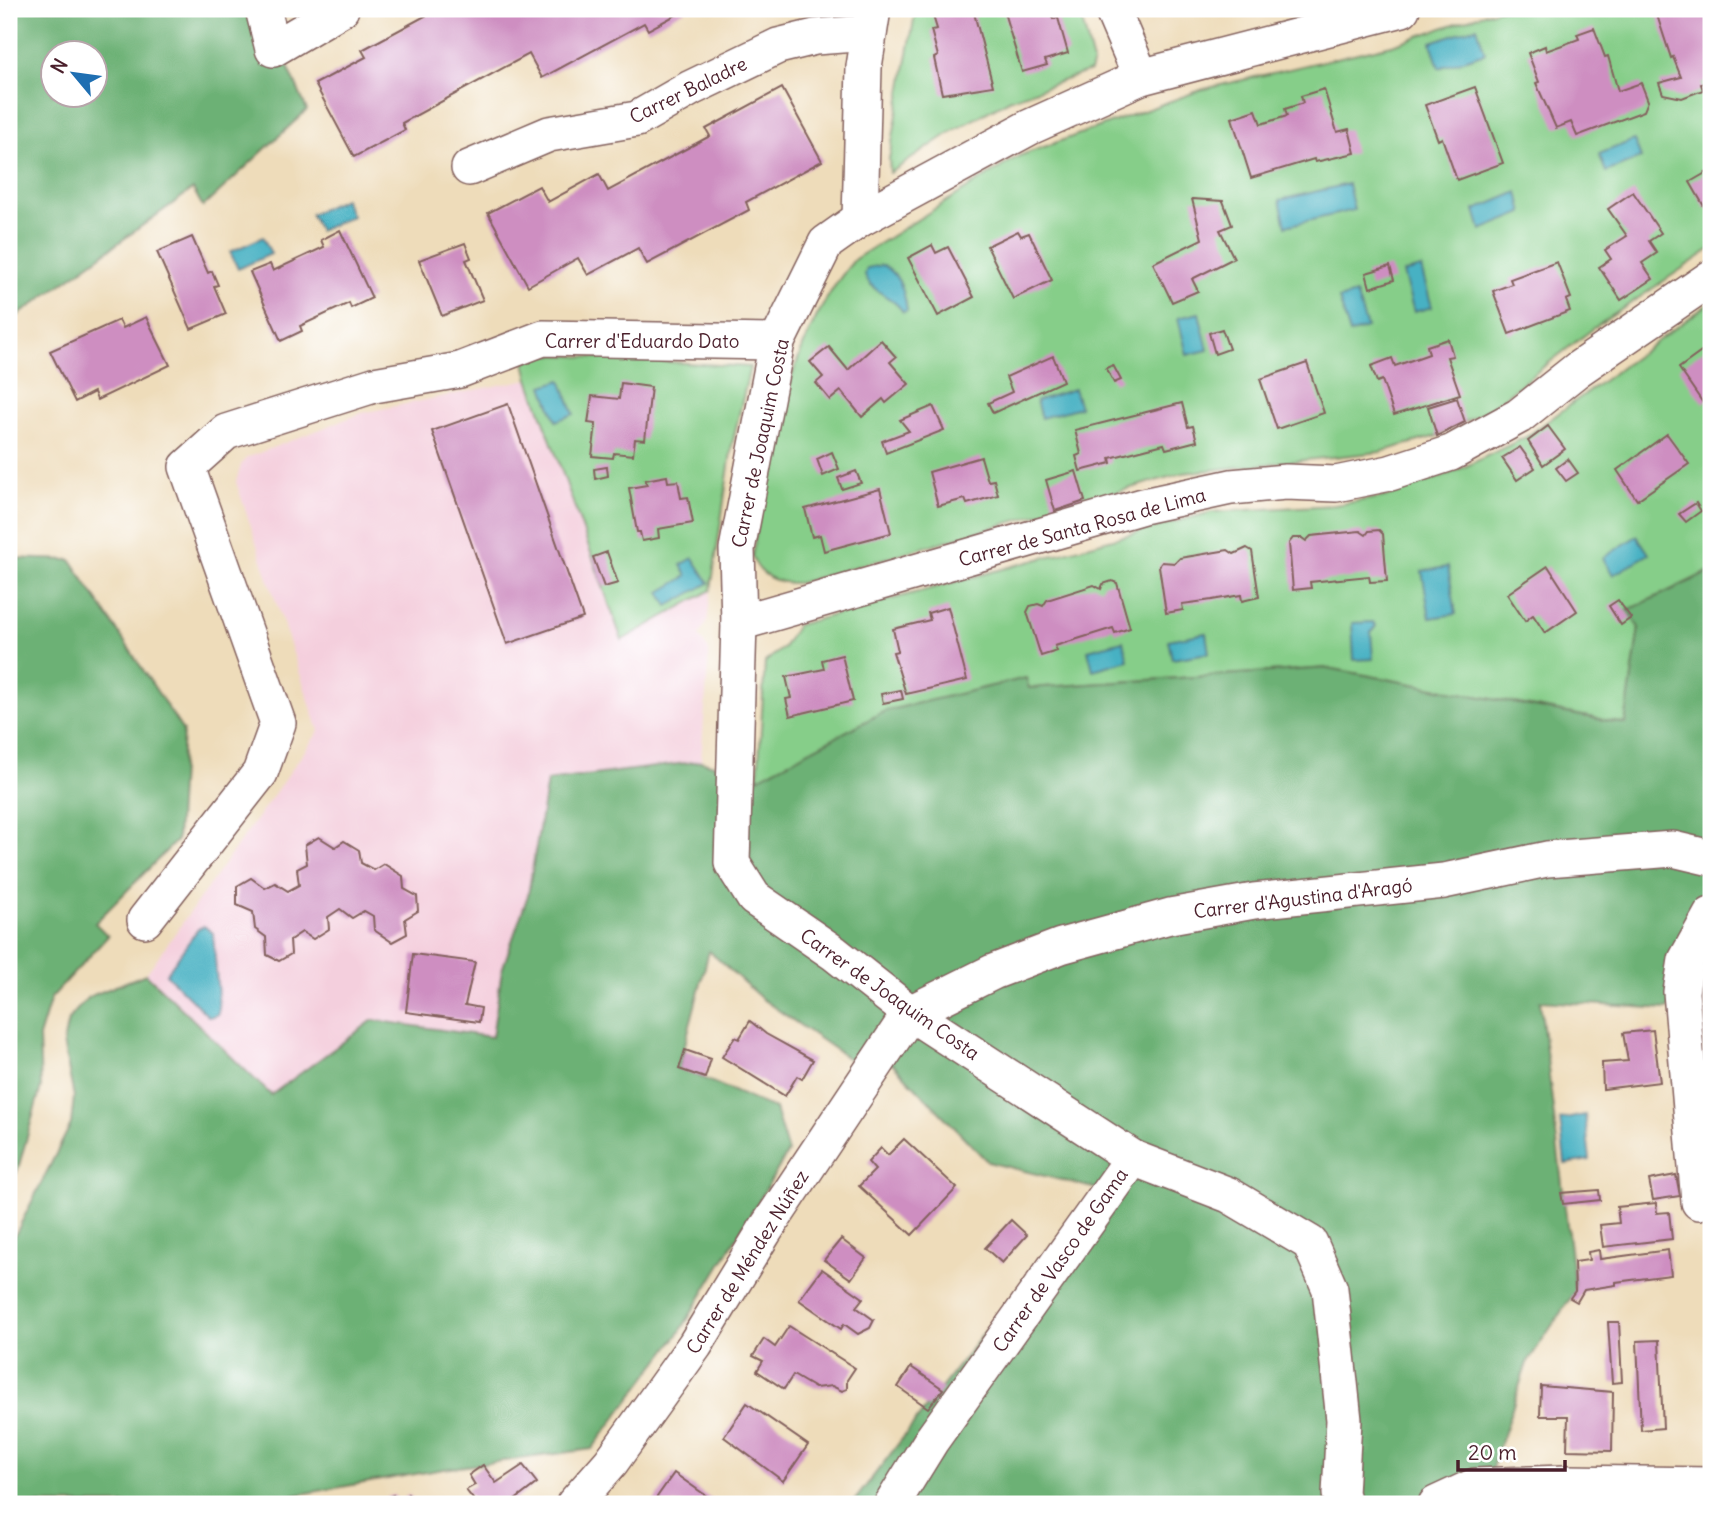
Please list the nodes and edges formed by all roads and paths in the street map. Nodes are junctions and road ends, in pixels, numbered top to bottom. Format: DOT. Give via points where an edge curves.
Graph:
graph roads {
  1 [pos="262,9"];
  2 [pos="341,9"];
  3 [pos="1112,9"];
  4 [pos="1402,9"];
  5 [pos="871,21"];
  6 [pos="1141,77"];
  7 [pos="469,168"];
  8 [pos="860,219"];
  9 [pos="1711,278"];
  10 [pos="777,342"];
  11 [pos="739,623"];
  12 [pos="1711,858"];
  13 [pos="1711,915"];
  14 [pos="145,920"];
  15 [pos="911,1013"];
  16 [pos="1133,1158"];
  17 [pos="1699,1202"];
  18 [pos="1711,1485"];
  19 [pos="1566,1493"];
  20 [pos="575,1504"];
  21 [pos="892,1504"];
  22 [pos="1344,1504"];
  23 [pos="1436,1504"];
  1 -- 2 [label="street" via="273,49"];
  3 -- 6 [label="street"];
  4 -- 6 [label="street, Carrer de Joaquim Costa"];
  5 -- 7 [label="street, Carrer Baladre" via="778,46 636,119 549,134"];
  5 -- 8 [label="street" via="864,68"];
  6 -- 8 [label="street, Carrer de Joaquim Costa" via="1030,127"];
  8 -- 10 [label="street, Carrer de Joaquim Costa" via="826,243"];
  9 -- 11 [label="street, Carrer de Santa Rosa de Lima" via="1578,369 1519,416 1451,453 1390,473 1335,484 1231,487 1143,506"];
  10 -- 11 [label="street, Carrer de Joaquim Costa" via="737,549"];
  10 -- 14 [label="street, Carrer d'Eduardo Dato" via="543,338 460,370 374,385 226,432 187,467 278,723 260,773"];
  11 -- 15 [label="street, Carrer de Joaquim Costa" via="732,863 754,898"];
  12 -- 15 [label="street, Carrer d'Agustina d'Aragó" via="1673,849 1547,859 1444,881 1254,901 1170,916 1061,946 993,972"];
  13 -- 17 [label="street" via="1686,960 1681,992"];
  15 -- 16 [label="street, Carrer de Joaquim Costa"];
  15 -- 20 [label="street, Carrer de Méndez Núñez" via="771,1221 695,1345"];
  16 -- 21 [label="street, Carrer de Vasco de Gama" via="939,1430"];
  16 -- 22 [label="street, Carrer de Vasco de Gama" via="1229,1195 1310,1242 1331,1289 1344,1420 1340,1494"];
  18 -- 19 [label="street"];
  19 -- 23 [label="street" via="1475,1486"];
}
